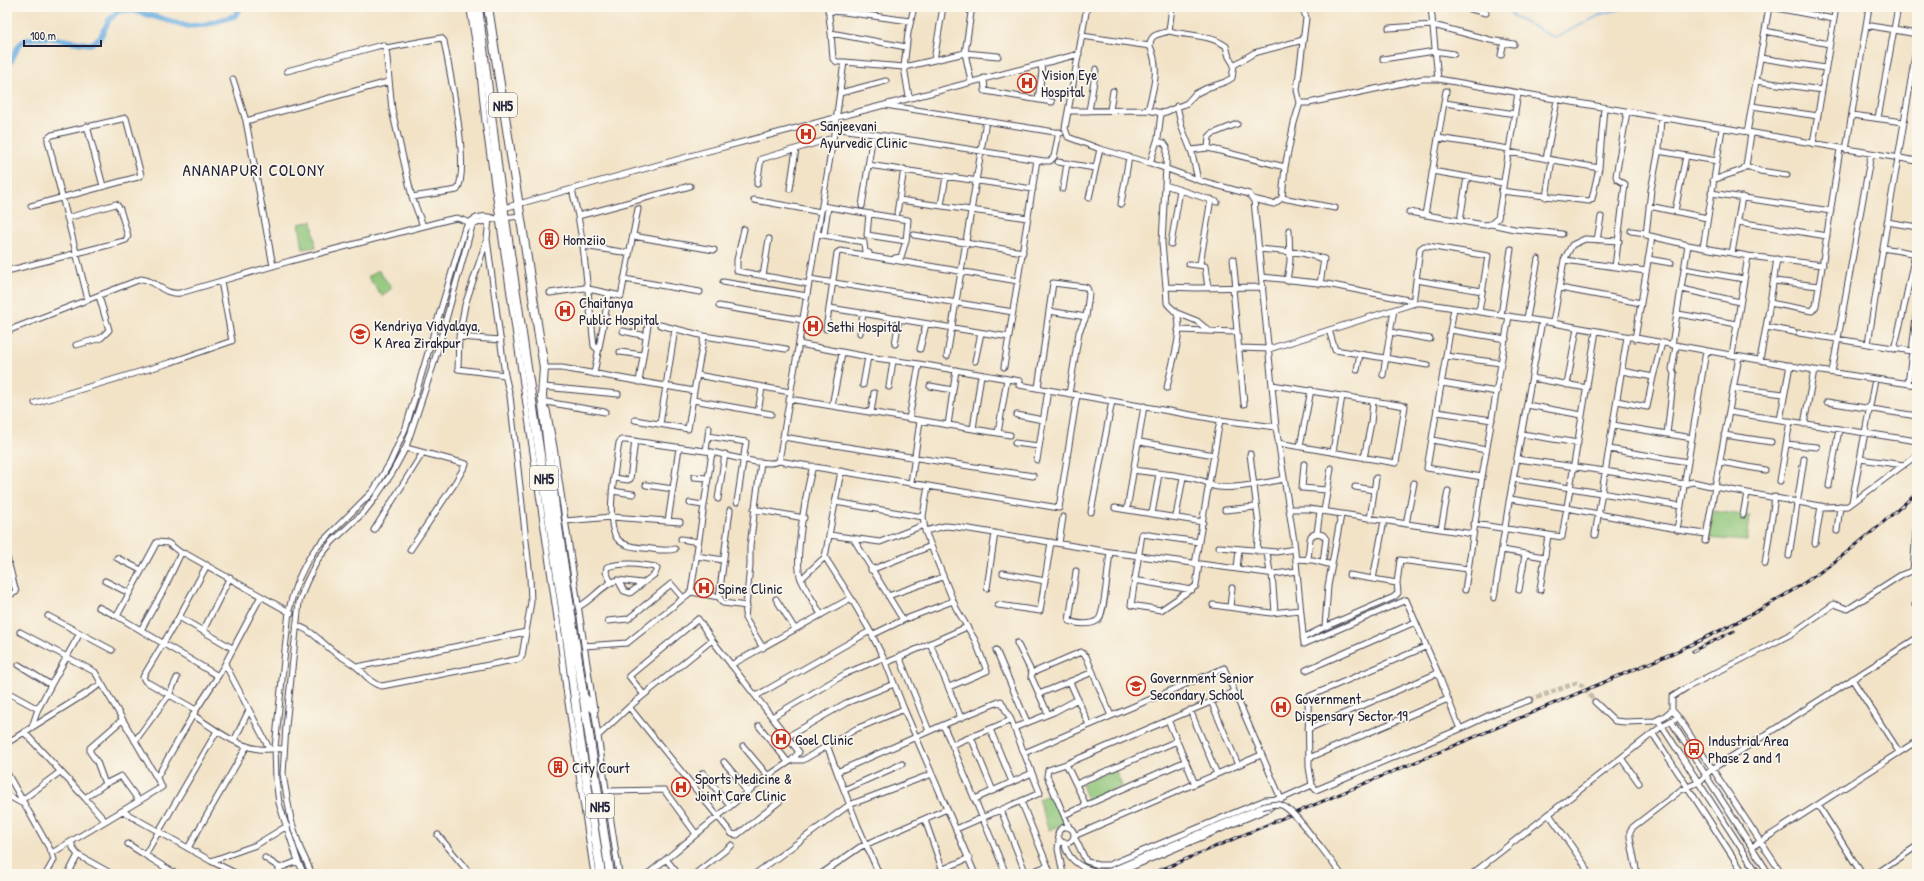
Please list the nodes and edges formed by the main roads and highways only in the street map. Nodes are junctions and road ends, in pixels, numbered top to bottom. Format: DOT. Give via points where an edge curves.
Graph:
graph roads {
  1 [pos="466,7"];
  2 [pos="470,7"];
  3 [pos="478,7"];
  4 [pos="488,7"];
  5 [pos="480,47"];
  6 [pos="560,639"];
  7 [pos="568,652"];
  8 [pos="582,695"];
  9 [pos="594,709"];
  10 [pos="601,874"];
  11 [pos="610,874"];
  1 -- 5 [label="highway"];
  2 -- 5 [label="highway"];
  3 -- 5 [label="highway, NH5"];
  4 -- 8 [label="highway, NH5" via="544,368 544,399 554,507"];
  5 -- 7 [label="highway, NH5" via="504,208 500,218 562,600"];
  6 -- 7 [label="highway"];
  7 -- 10 [label="highway, NH5"];
  8 -- 9 [label="highway"];
  8 -- 11 [label="highway, NH5"];
}
